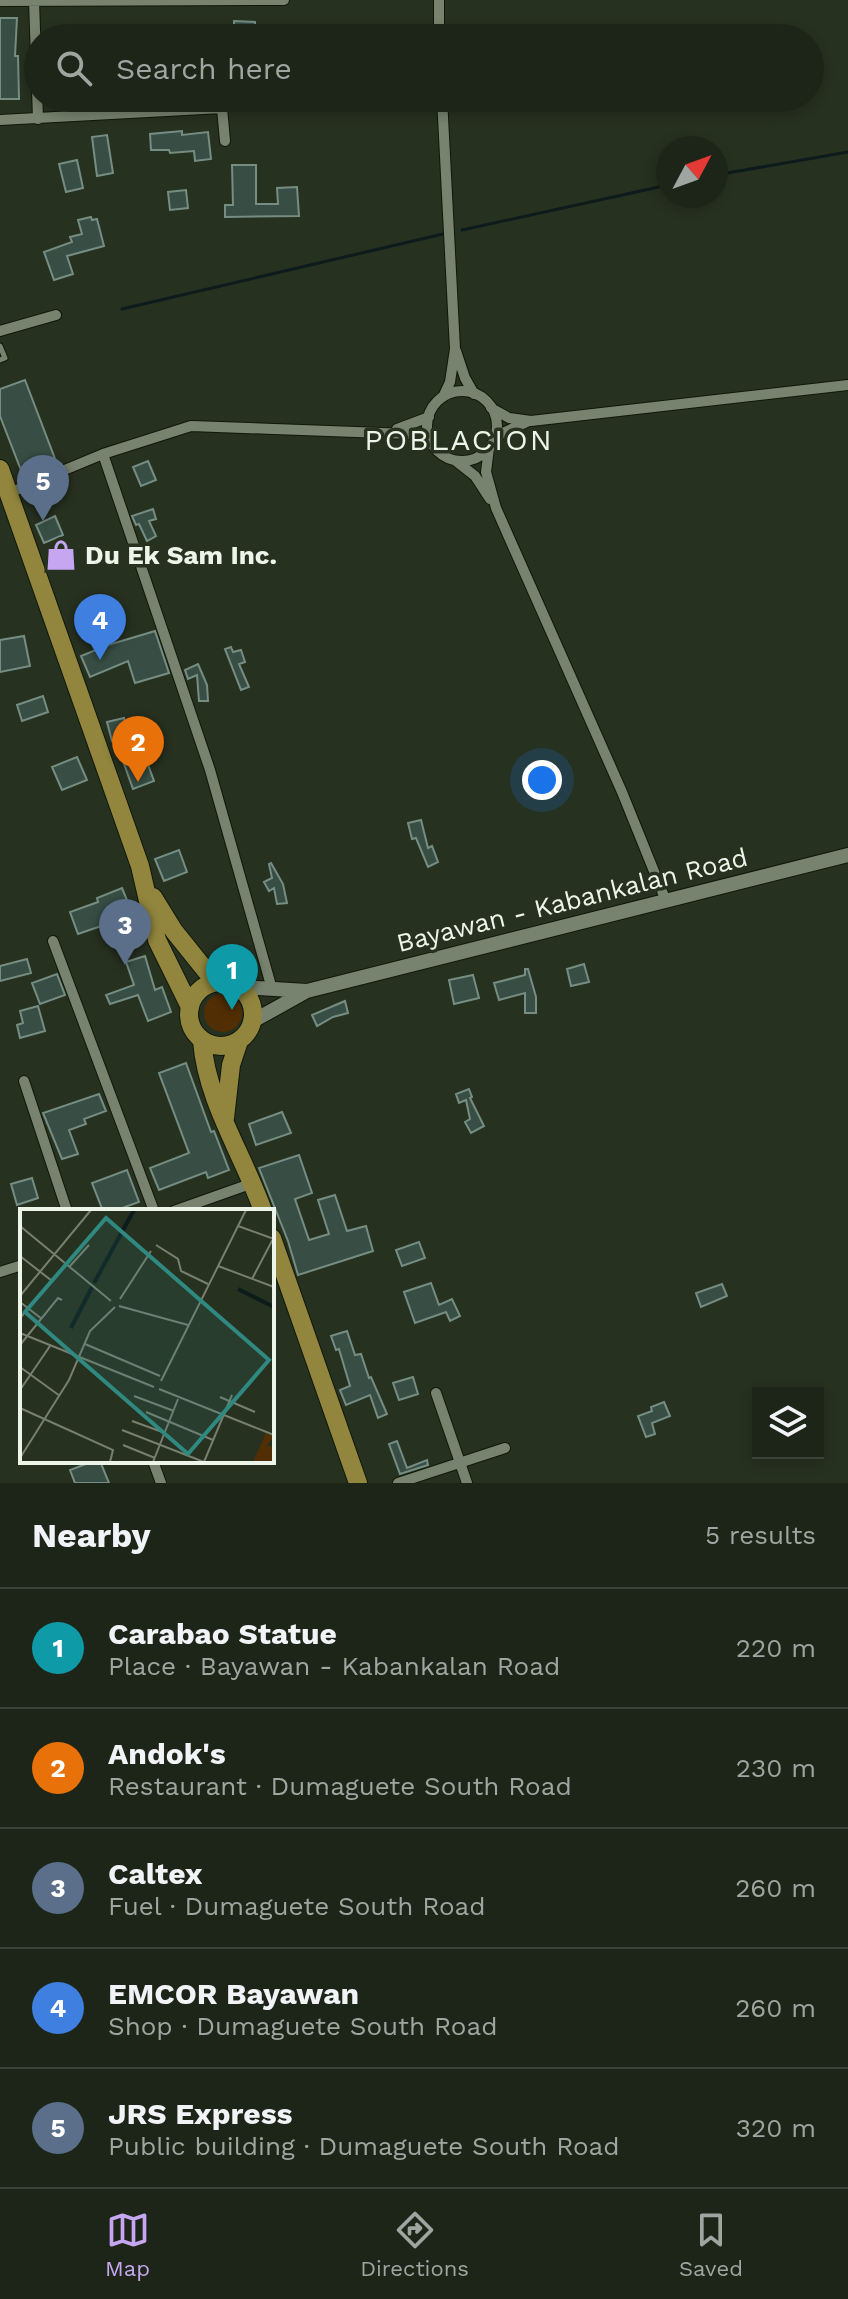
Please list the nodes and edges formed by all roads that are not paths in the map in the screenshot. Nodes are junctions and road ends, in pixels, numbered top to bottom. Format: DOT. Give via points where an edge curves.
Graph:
graph roads {
  1 [pos="284,0"];
  2 [pos="439,0"];
  3 [pos="0,1"];
  4 [pos="34,1"];
  5 [pos="35,24"];
  6 [pos="439,24"];
  7 [pos="38,112"];
  8 [pos="155,112"];
  9 [pos="222,112"];
  10 [pos="443,112"];
  11 [pos="38,119"];
  12 [pos="0,120"];
  13 [pos="225,141"];
  14 [pos="56,315"];
  15 [pos="0,331"];
  16 [pos="0,346"];
  17 [pos="455,349"];
  18 [pos="0,360"];
  19 [pos="848,385"];
  20 [pos="474,394"];
  21 [pos="443,397"];
  22 [pos="491,408"];
  23 [pos="429,417"];
  24 [pos="531,421"];
  25 [pos="383,433"];
  26 [pos="496,436"];
  27 [pos="431,441"];
  28 [pos="489,448"];
  29 [pos="103,454"];
  30 [pos="456,461"];
  31 [pos="0,469"];
  32 [pos="9,493"];
  33 [pos="496,508"];
  34 [pos="848,855"];
  35 [pos="146,884"];
  36 [pos="666,901"];
  37 [pos="53,941"];
  38 [pos="215,982"];
  39 [pos="240,987"];
  40 [pos="272,989"];
  41 [pos="307,991"];
  42 [pos="190,1007"];
  43 [pos="253,1021"];
  44 [pos="202,1041"];
  45 [pos="239,1041"];
  46 [pos="24,1081"];
  47 [pos="225,1121"];
  48 [pos="253,1183"];
  49 [pos="66,1209"];
  50 [pos="153,1209"];
  51 [pos="180,1209"];
  52 [pos="262,1209"];
  53 [pos="274,1244"];
  54 [pos="436,1393"];
  55 [pos="505,1448"];
  56 [pos="154,1463"];
  57 [pos="460,1463"];
  58 [pos="161,1483"];
  59 [pos="358,1483"];
  60 [pos="398,1483"];
  61 [pos="467,1483"];
  1 -- 4 [label="street"];
  2 -- 6 [label="street"];
  3 -- 4 [label="street"];
  4 -- 5 [label="street"];
  7 -- 11 [label="street"];
  8 -- 11 [label="street"];
  9 -- 13 [label="street"];
  10 -- 17 [label="street"];
  11 -- 12 [label="street"];
  14 -- 15 [label="street"];
  16 -- 18 [label="lane" via="5,358"];
  17 -- 20 [label="street"];
  17 -- 21 [label="street"];
  19 -- 24 [label="street"];
  20 -- 21 [label="street"];
  20 -- 22 [label="street"];
  21 -- 23 [label="street"];
  22 -- 24 [label="street"];
  22 -- 26 [label="street"];
  23 -- 25 [label="street"];
  23 -- 27 [label="street"];
  24 -- 26 [label="street"];
  25 -- 27 [label="street"];
  25 -- 29 [label="street" via="191,426"];
  26 -- 28 [label="street"];
  27 -- 30 [label="street"];
  28 -- 30 [label="street" via="473,460"];
  28 -- 33 [label="street" via="486,472"];
  29 -- 32 [label="street"];
  29 -- 40 [label="street" via="210,770"];
  30 -- 33 [label="street" via="475,476"];
  31 -- 32 [label="highway"];
  32 -- 35 [label="highway"];
  33 -- 36 [label="street"];
  34 -- 36 [label="main road, Bayawan - Kabankalan Road"];
  35 -- 38 [label="highway" via="174,931"];
  35 -- 42 [label="highway" via="157,940"];
  36 -- 41 [label="main road, Bayawan - Kabankalan Road"];
  37 -- 50 [label="street"];
  38 -- 39 [label="highway"];
  38 -- 42 [label="highway" via="204,986"];
  39 -- 40 [label="main road, Bayawan - Kabankalan Road"];
  39 -- 43 [label="highway" via="253,1008"];
  40 -- 41 [label="main road, Bayawan - Kabankalan Road"];
  41 -- 43 [label="main road, Bayawan - Kabankalan Road"];
  42 -- 44 [label="highway" via="189,1019"];
  43 -- 45 [label="highway"];
  44 -- 45 [label="highway" via="228,1046"];
  44 -- 47 [label="highway" via="210,1088"];
  45 -- 47 [label="highway"];
  46 -- 49 [label="street"];
  47 -- 48 [label="highway"];
  48 -- 51 [label="street"];
  48 -- 52 [label="highway"];
  53 -- 59 [label="highway"];
  54 -- 57 [label="street"];
  55 -- 57 [label="street"];
  56 -- 58 [label="street"];
  57 -- 60 [label="street"];
  57 -- 61 [label="street"];
}
